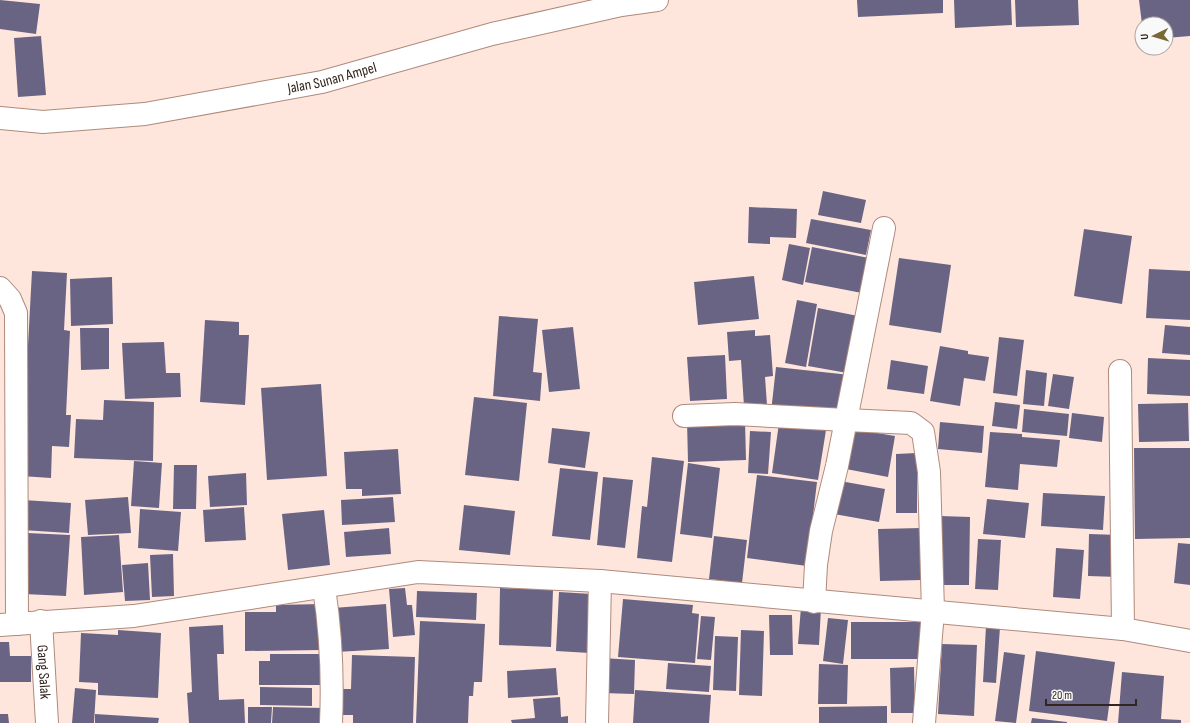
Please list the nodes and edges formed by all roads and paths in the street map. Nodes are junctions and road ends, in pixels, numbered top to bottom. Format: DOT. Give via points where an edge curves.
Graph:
graph roads {
  1 [pos="657,0"];
  2 [pos="0,118"];
  3 [pos="884,228"];
  4 [pos="0,288"];
  5 [pos="1120,371"];
  6 [pos="684,416"];
  7 [pos="846,420"];
  8 [pos="600,581"];
  9 [pos="324,588"];
  10 [pos="814,602"];
  11 [pos="933,611"];
  12 [pos="41,621"];
  13 [pos="8,624"];
  14 [pos="1123,629"];
  15 [pos="1190,641"];
  16 [pos="47,723"];
  17 [pos="331,723"];
  18 [pos="597,723"];
  19 [pos="924,723"];
  1 -- 2 [label="street, Jalan Sunan Ampel" via="621,5 492,34 322,82 145,114 43,122"];
  3 -- 7 [label="street"];
  4 -- 13 [label="street" via="10,299 16,313"];
  5 -- 14 [label="street"];
  6 -- 7 [label="street" via="735,414"];
  7 -- 10 [label="street" via="821,531"];
  7 -- 11 [label="street" via="911,423 923,432 929,472"];
  8 -- 9 [label="street" via="418,572"];
  8 -- 10 [label="street"];
  8 -- 18 [label="street"];
  9 -- 12 [label="street" via="134,616"];
  9 -- 17 [label="street" via="331,632"];
  10 -- 11 [label="street"];
  11 -- 14 [label="street"];
  11 -- 19 [label="street"];
  12 -- 13 [label="street"];
  12 -- 16 [label="street, Gang Salak"];
  14 -- 15 [label="street"];
}
